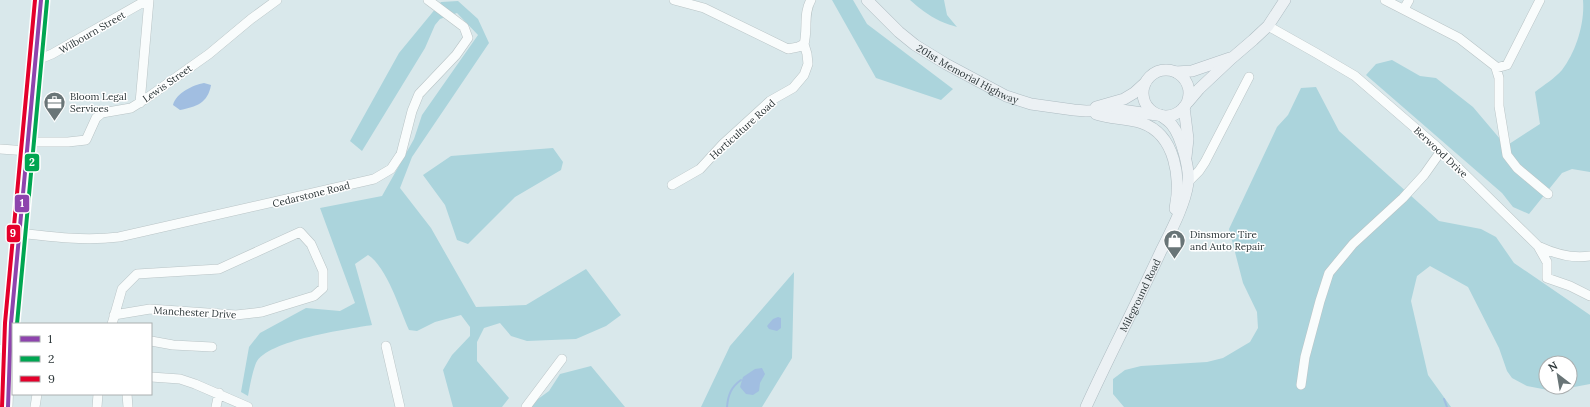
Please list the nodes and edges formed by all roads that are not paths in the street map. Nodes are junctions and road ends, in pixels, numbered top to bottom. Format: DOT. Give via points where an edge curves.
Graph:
graph roads {
  1 [pos="40,0"];
  2 [pos="148,0"];
  3 [pos="277,0"];
  4 [pos="428,0"];
  5 [pos="674,0"];
  6 [pos="811,0"];
  7 [pos="867,0"];
  8 [pos="1285,0"];
  9 [pos="1385,0"];
  10 [pos="1409,0"];
  11 [pos="1540,0"];
  12 [pos="702,4"];
  13 [pos="1404,9"];
  14 [pos="1268,26"];
  15 [pos="804,44"];
  16 [pos="1232,58"];
  17 [pos="35,61"];
  18 [pos="1496,68"];
  19 [pos="1176,72"];
  20 [pos="1249,78"];
  21 [pos="1145,83"];
  22 [pos="140,103"];
  23 [pos="1186,105"];
  24 [pos="1086,111"];
  25 [pos="1159,115"];
  26 [pos="28,147"];
  27 [pos="0,149"];
  28 [pos="1441,151"];
  29 [pos="1186,160"];
  30 [pos="1188,182"];
  31 [pos="672,186"];
  32 [pos="1548,194"];
  33 [pos="1170,231"];
  34 [pos="19,233"];
  35 [pos="1538,246"];
  36 [pos="1590,256"];
  37 [pos="1590,296"];
  38 [pos="113,320"];
  39 [pos="152,341"];
  40 [pos="386,346"];
  41 [pos="212,347"];
  42 [pos="0,349"];
  43 [pos="10,350"];
  44 [pos="562,359"];
  45 [pos="152,377"];
  46 [pos="1301,385"];
  47 [pos="11,390"];
  48 [pos="219,393"];
  49 [pos="37,395"];
  50 [pos="98,395"];
  51 [pos="127,395"];
  52 [pos="8,407"];
  53 [pos="35,407"];
  54 [pos="97,407"];
  55 [pos="128,407"];
  56 [pos="216,407"];
  57 [pos="248,407"];
  58 [pos="400,407"];
  59 [pos="526,407"];
  60 [pos="1086,407"];
  1 -- 17 [label="street"];
  2 -- 17 [label="street, Wilbourn Street"];
  2 -- 22 [label="street"];
  3 -- 22 [label="street, Lewis Street" via="209,54"];
  4 -- 34 [label="street, Cedarstone Road" via="464,27 468,38 456,55 419,94 401,154 391,169 374,179 100,240"];
  5 -- 12 [label="street"];
  6 -- 15 [label="street, Horticulture Road" via="806,17 807,35"];
  7 -- 24 [label="main road, 201st Memorial Highway" via="915,45 1006,96 1031,104"];
  8 -- 14 [label="main road"];
  9 -- 13 [label="street"];
  10 -- 13 [label="street"];
  11 -- 18 [label="street" via="1507,64"];
  12 -- 15 [label="street" via="788,49"];
  13 -- 18 [label="street" via="1459,38"];
  14 -- 16 [label="main road"];
  14 -- 28 [label="street, Berwood Drive" via="1355,76"];
  15 -- 31 [label="street, Horticulture Road" via="808,64 804,76 793,88 770,101 700,169"];
  16 -- 19 [label="main road" via="1192,71"];
  16 -- 23 [label="main road"];
  17 -- 26 [label="street"];
  18 -- 32 [label="street" via="1500,78 1499,106 1507,155 1517,168"];
  19 -- 21 [label="main road" via="1156,72"];
  19 -- 23 [label="main road" via="1187,84 1189,96"];
  20 -- 30 [label="street, Mileground Road" via="1205,162"];
  21 -- 24 [label="main road, 201st Memorial Highway" via="1124,99"];
  21 -- 25 [label="main road" via="1143,98 1146,105"];
  22 -- 26 [label="street, Lewis Street" via="132,108 102,113 96,118 86,140"];
  23 -- 25 [label="main road" via="1172,116"];
  23 -- 29 [label="main road, Mileground Road"];
  24 -- 25 [label="main road, 201st Memorial Highway" via="1121,110"];
  24 -- 33 [label="main road" via="1107,118 1141,123 1162,137 1173,157 1177,173 1178,188"];
  25 -- 29 [label="main road, Mileground Road" via="1172,126"];
  26 -- 27 [label="street"];
  26 -- 34 [label="street"];
  28 -- 35 [label="street, Berwood Drive"];
  28 -- 46 [label="street" via="1403,198 1353,244 1329,273 1305,357"];
  29 -- 30 [label="main road, Mileground Road"];
  30 -- 33 [label="main road, Mileground Road" via="1187,192"];
  33 -- 60 [label="main road, Mileground Road"];
  34 -- 43 [label="street"];
  35 -- 36 [label="street" via="1557,253"];
  35 -- 37 [label="street, Berwood Drive" via="1547,262 1547,278"];
  38 -- 38 [label="street, Manchester Drive" via="150,309 236,315 262,312 314,296 323,288 323,271 311,244 300,232 219,269 137,274 122,289"];
  39 -- 41 [label="street"];
  40 -- 58 [label="street"];
  42 -- 43 [label="street"];
  43 -- 47 [label="street"];
  44 -- 59 [label="street"];
  45 -- 48 [label="street" via="180,379"];
  47 -- 52 [label="street"];
  48 -- 56 [label="street"];
  48 -- 57 [label="street"];
  49 -- 53 [label="street"];
  50 -- 54 [label="street"];
  51 -- 55 [label="street"];
}
